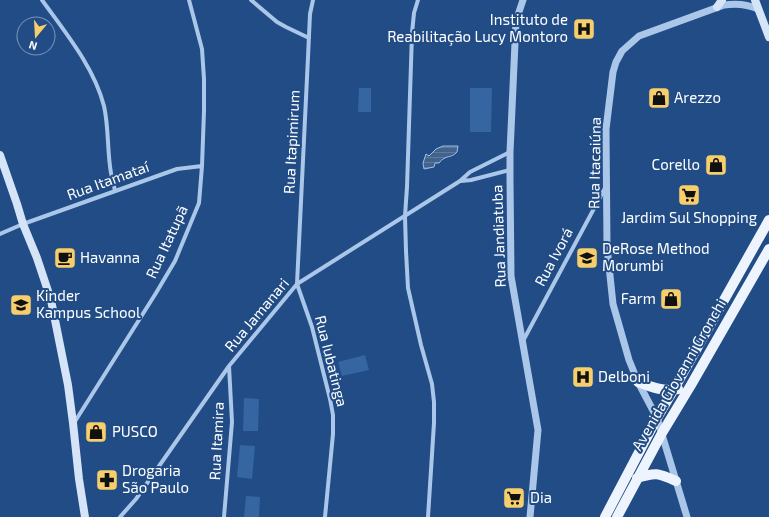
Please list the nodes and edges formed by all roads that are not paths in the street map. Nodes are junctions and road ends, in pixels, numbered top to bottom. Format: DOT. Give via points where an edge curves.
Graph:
graph roads {
  1 [pos="42,0"];
  2 [pos="189,0"];
  3 [pos="251,0"];
  4 [pos="313,0"];
  5 [pos="418,0"];
  6 [pos="522,0"];
  7 [pos="755,0"];
  8 [pos="720,3"];
  9 [pos="758,10"];
  10 [pos="769,37"];
  11 [pos="309,38"];
  12 [pos="510,152"];
  13 [pos="0,155"];
  14 [pos="202,166"];
  15 [pos="510,170"];
  16 [pos="460,181"];
  17 [pos="607,184"];
  18 [pos="115,191"];
  19 [pos="405,216"];
  20 [pos="769,220"];
  21 [pos="23,224"];
  22 [pos="0,234"];
  23 [pos="769,249"];
  24 [pos="298,284"];
  25 [pos="523,341"];
  26 [pos="229,366"];
  27 [pos="638,382"];
  28 [pos="692,385"];
  29 [pos="674,389"];
  30 [pos="657,418"];
  31 [pos="74,423"];
  32 [pos="662,433"];
  33 [pos="637,478"];
  34 [pos="676,481"];
  35 [pos="85,517"];
  36 [pos="120,517"];
  37 [pos="224,517"];
  38 [pos="325,517"];
  39 [pos="428,517"];
  40 [pos="530,517"];
  41 [pos="605,517"];
  42 [pos="617,517"];
  43 [pos="687,517"];
  1 -- 18 [label="street" via="80,54 99,93 107,124"];
  2 -- 14 [label="street, Rua Itatupã" via="202,49"];
  3 -- 11 [label="street" via="277,22"];
  4 -- 11 [label="street, Rua Itapimirum"];
  5 -- 19 [label="street" via="412,33"];
  6 -- 12 [label="street, Rua Jandiatuba" via="516,21"];
  7 -- 9 [label="main road"];
  8 -- 9 [label="street, Rua Itacaiúna" via="745,4"];
  8 -- 17 [label="street, Rua Itacaiúna" via="639,36 622,51 613,72 606,129"];
  9 -- 10 [label="main road"];
  11 -- 24 [label="street, Rua Itapimirum"];
  12 -- 15 [label="street, Rua Jandiatuba"];
  12 -- 16 [label="street, Rua Jamanari" via="470,172"];
  13 -- 21 [label="main road"];
  14 -- 18 [label="street, Rua Itamataí" via="177,169"];
  14 -- 31 [label="street, Rua Itatupã" via="199,202 175,261"];
  15 -- 16 [label="street, Rua Jamanari"];
  15 -- 25 [label="street, Rua Jandiatuba" via="511,276"];
  16 -- 19 [label="street, Rua Jamanari"];
  17 -- 25 [label="street, Rua Ivorá"];
  17 -- 27 [label="street, Rua Itacaiúna" via="606,247 613,304"];
  18 -- 21 [label="street, Rua Itamataí"];
  19 -- 24 [label="street, Rua Jamanari"];
  19 -- 39 [label="street" via="408,288 432,384 434,402"];
  20 -- 29 [label="main road, Avenida Giovanni Gronchi"];
  21 -- 22 [label="street, Rua Itamataí"];
  21 -- 31 [label="main road" via="51,300"];
  23 -- 28 [label="main road, Avenida Giovanni Gronchi"];
  24 -- 26 [label="street, Rua Jamanari"];
  24 -- 38 [label="street, Rua Iubatinga" via="312,327 333,415"];
  25 -- 40 [label="street, Rua Jandiatuba" via="538,430"];
  26 -- 36 [label="street, Rua Jamanari" via="136,499"];
  26 -- 37 [label="street, Rua Itamira" via="232,422"];
  27 -- 29 [label="main road" via="664,390"];
  27 -- 30 [label="street, Rua Itacaiúna"];
  28 -- 29 [label="main road"];
  28 -- 32 [label="main road, Avenida Giovanni Gronchi"];
  29 -- 30 [label="main road, Avenida Giovanni Gronchi"];
  30 -- 32 [label="street, Rua Itacaiúna"];
  30 -- 41 [label="main road, Avenida Giovanni Gronchi"];
  31 -- 35 [label="main road"];
  32 -- 33 [label="main road, Avenida Giovanni Gronchi"];
  32 -- 34 [label="street, Rua Itacaiúna"];
  33 -- 34 [label="main road" via="652,474 663,475"];
  33 -- 42 [label="main road, Avenida Giovanni Gronchi"];
  34 -- 43 [label="street, Rua Itacaiúna"];
}
